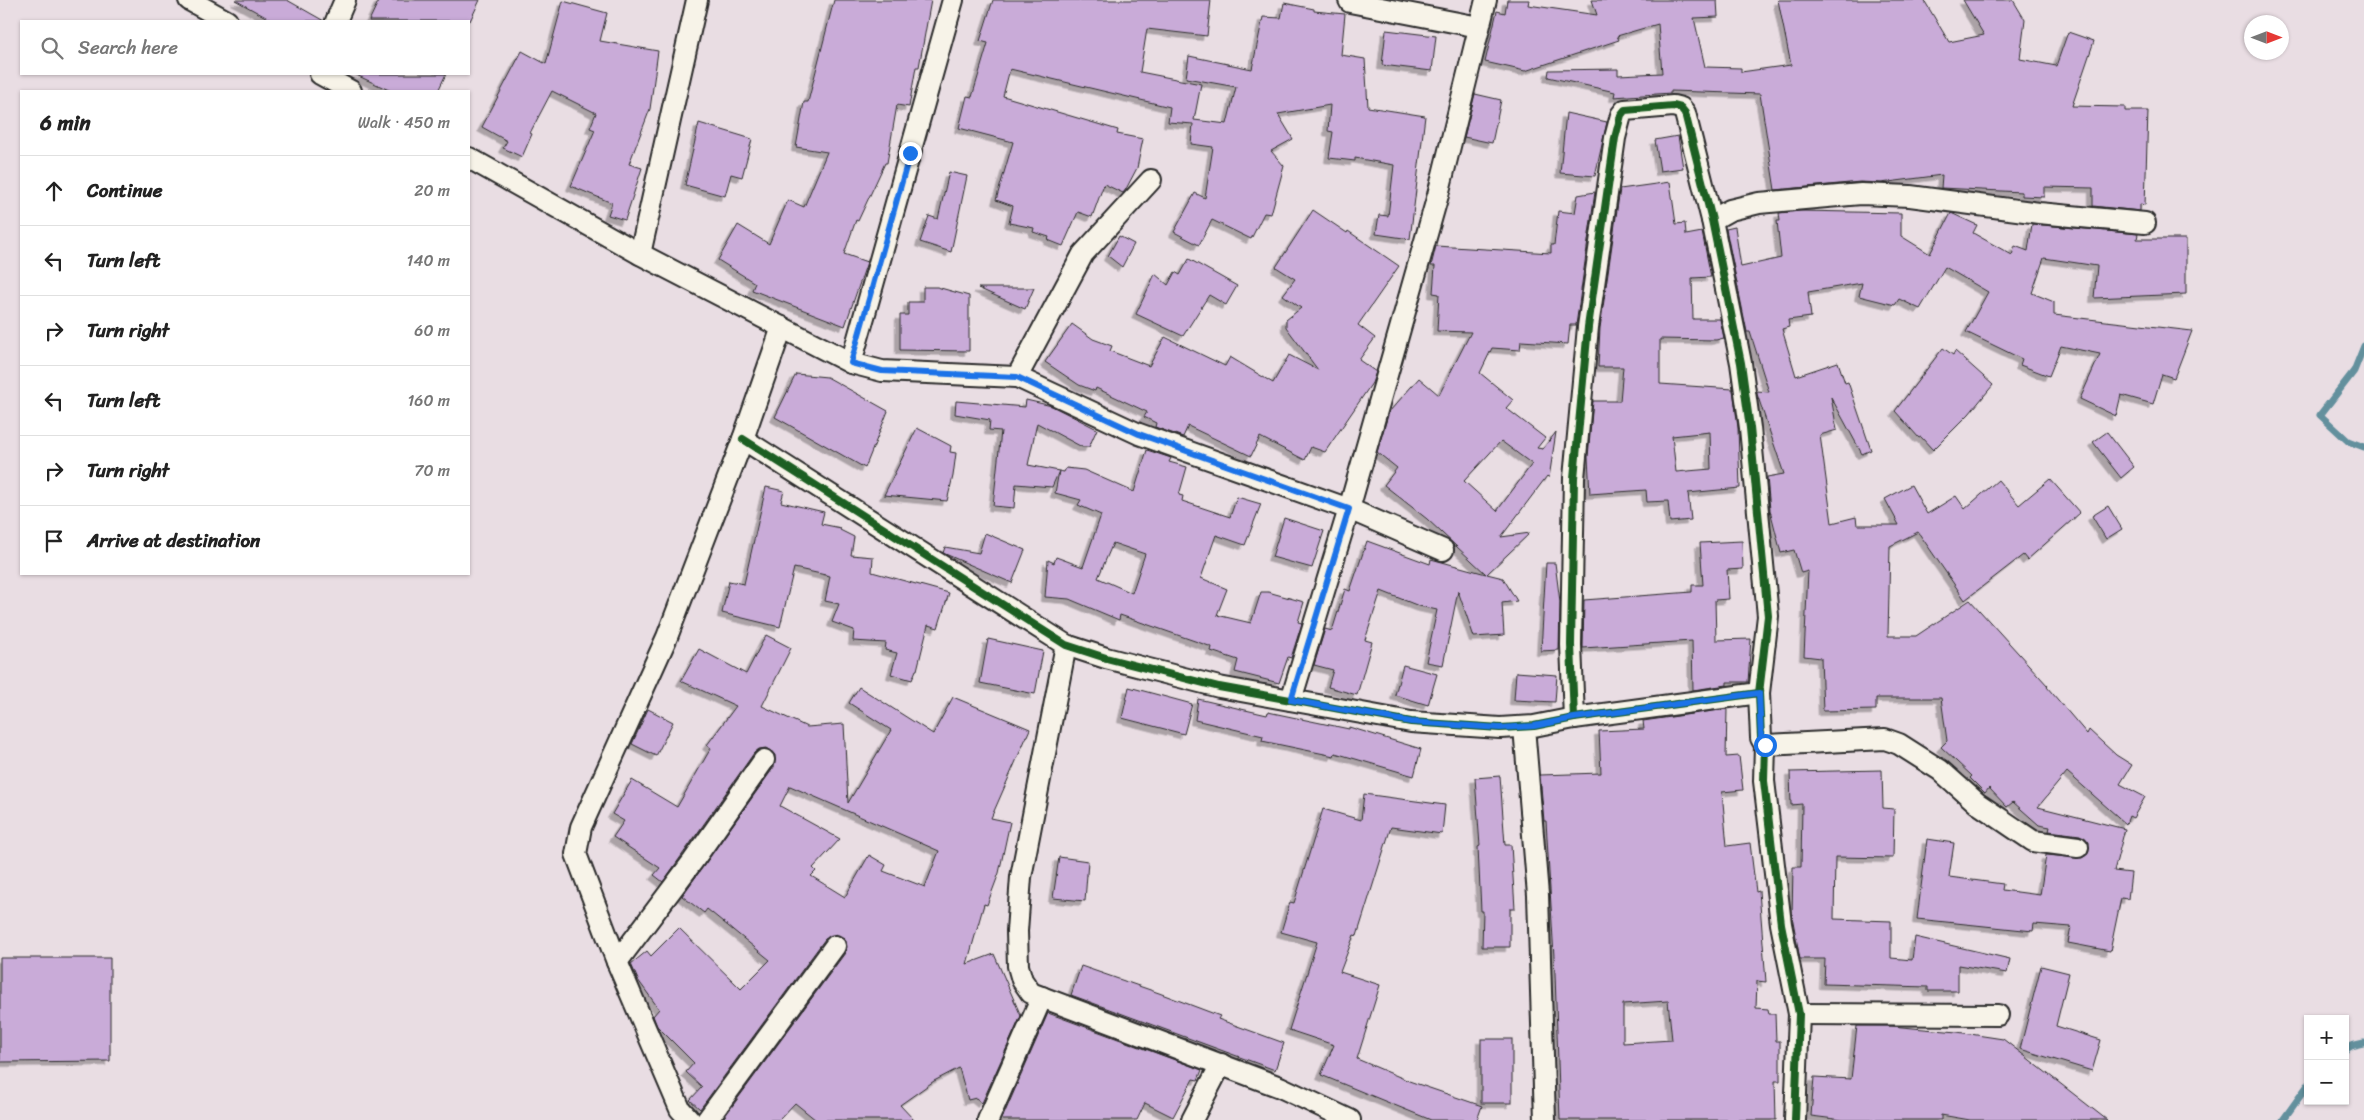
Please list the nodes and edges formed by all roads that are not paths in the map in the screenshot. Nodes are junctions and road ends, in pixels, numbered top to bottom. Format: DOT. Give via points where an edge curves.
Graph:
graph roads {
  1 [pos="189,0"];
  2 [pos="345,0"];
  3 [pos="697,0"];
  4 [pos="953,0"];
  5 [pos="1349,0"];
  6 [pos="1486,0"];
  7 [pos="225,20"];
  8 [pos="336,20"];
  9 [pos="1479,27"];
  10 [pos="322,75"];
  11 [pos="349,90"];
  12 [pos="470,159"];
  13 [pos="1151,180"];
  14 [pos="1712,220"];
  15 [pos="2145,223"];
  16 [pos="640,254"];
  17 [pos="782,327"];
  18 [pos="851,363"];
  19 [pos="1017,377"];
  20 [pos="743,439"];
  21 [pos="1349,509"];
  22 [pos="1443,550"];
  23 [pos="1066,645"];
  24 [pos="1759,693"];
  25 [pos="1291,700"];
  26 [pos="1574,718"];
  27 [pos="1524,727"];
  28 [pos="1765,745"];
  29 [pos="764,760"];
  30 [pos="2078,847"];
  31 [pos="835,946"];
  32 [pos="617,962"];
  33 [pos="1042,997"];
  34 [pos="1799,1014"];
  35 [pos="1998,1015"];
  36 [pos="1222,1064"];
  37 [pos="690,1120"];
  38 [pos="707,1120"];
  39 [pos="988,1120"];
  40 [pos="1192,1120"];
  41 [pos="1350,1120"];
  42 [pos="1545,1120"];
  43 [pos="1795,1120"];
  1 -- 7 [label="street"];
  2 -- 8 [label="street"];
  3 -- 16 [label="street"];
  4 -- 18 [label="street"];
  5 -- 9 [label="street"];
  6 -- 9 [label="street"];
  9 -- 21 [label="street" via="1438,195"];
  10 -- 11 [label="street"];
  12 -- 16 [label="street"];
  13 -- 19 [label="street" via="1083,254"];
  14 -- 15 [label="street" via="1730,210 1759,203 1861,194 1910,196"];
  14 -- 24 [label="street" via="1741,363 1750,428 1768,616"];
  14 -- 26 [label="street" via="1685,113 1674,106 1625,110 1618,123 1614,146 1588,326 1574,478 1571,645"];
  16 -- 17 [label="street"];
  17 -- 18 [label="street"];
  17 -- 20 [label="street"];
  18 -- 19 [label="street" via="882,371"];
  19 -- 21 [label="street" via="1139,434"];
  20 -- 23 [label="street"];
  20 -- 32 [label="street" via="667,637 581,827 576,854"];
  21 -- 22 [label="street"];
  21 -- 25 [label="street"];
  23 -- 25 [label="street" via="1219,687"];
  23 -- 33 [label="street" via="1021,877 1018,966 1031,993"];
  24 -- 26 [label="street"];
  24 -- 28 [label="street" via="1761,738"];
  25 -- 27 [label="street" via="1411,722"];
  26 -- 27 [label="street"];
  27 -- 42 [label="street" via="1538,895"];
  28 -- 30 [label="street" via="1885,739 1900,744 1940,770 1977,803 2033,841"];
  28 -- 34 [label="street" via="1764,781 1781,924"];
  29 -- 32 [label="street" via="694,862"];
  31 -- 38 [label="street"];
  32 -- 37 [label="street" via="680,1109"];
  33 -- 36 [label="street"];
  33 -- 39 [label="street"];
  34 -- 35 [label="street"];
  34 -- 43 [label="street"];
  36 -- 40 [label="street"];
  36 -- 41 [label="street" via="1280,1086"];
}
